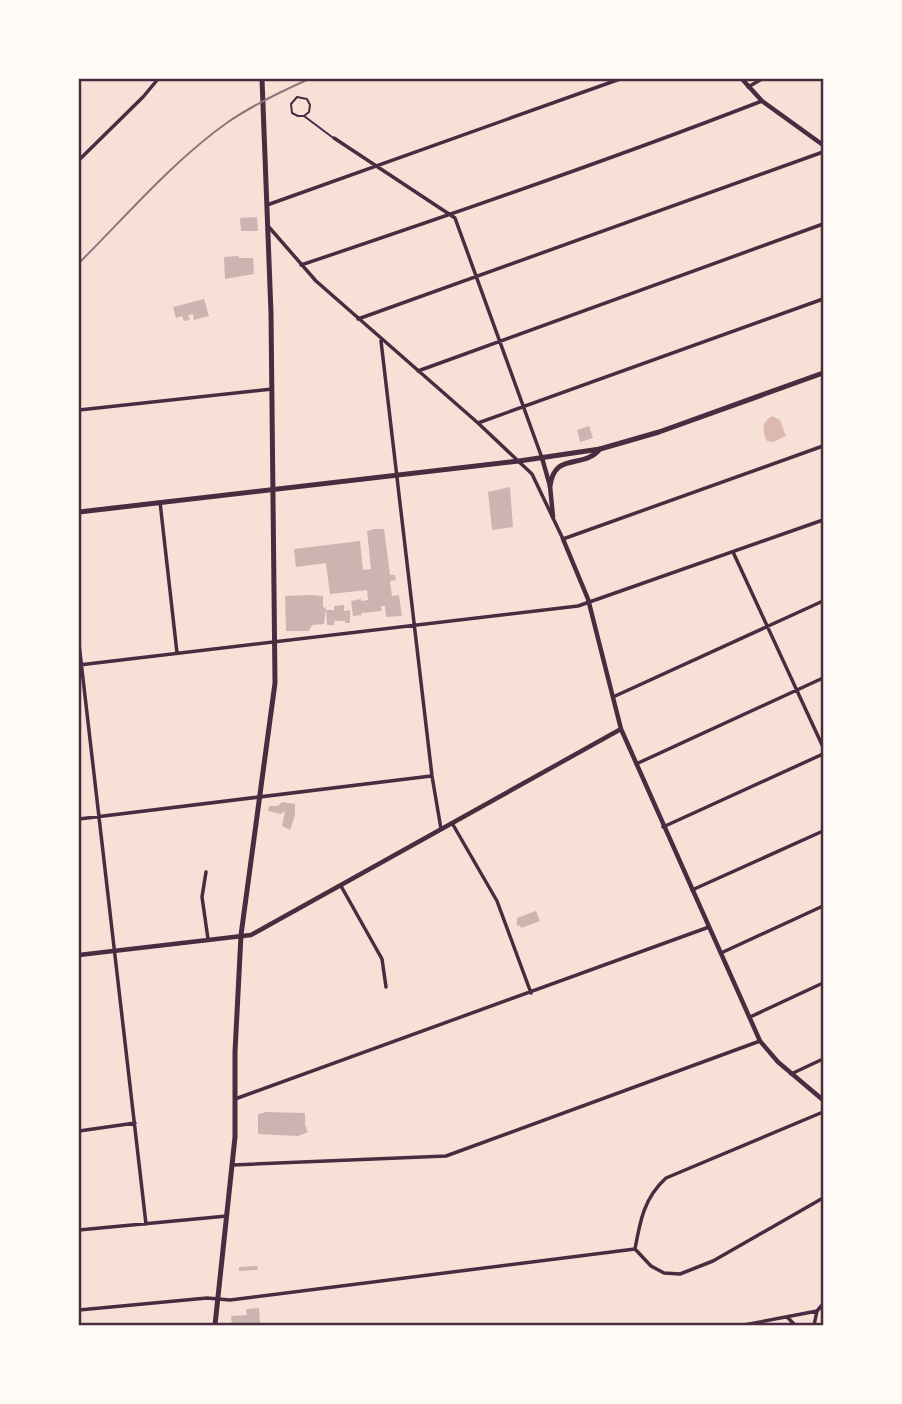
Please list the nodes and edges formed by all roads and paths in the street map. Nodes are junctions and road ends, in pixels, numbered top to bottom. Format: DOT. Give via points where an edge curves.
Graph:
graph roads {
  1 [pos="158,79"];
  2 [pos="262,79"];
  3 [pos="620,79"];
  4 [pos="742,79"];
  5 [pos="762,79"];
  6 [pos="748,87"];
  7 [pos="762,101"];
  8 [pos="304,116"];
  9 [pos="334,138"];
  10 [pos="823,145"];
  11 [pos="823,152"];
  12 [pos="79,160"];
  13 [pos="377,166"];
  14 [pos="267,205"];
  15 [pos="450,213"];
  16 [pos="267,224"];
  17 [pos="823,225"];
  18 [pos="301,265"];
  19 [pos="476,277"];
  20 [pos="823,299"];
  21 [pos="358,319"];
  22 [pos="381,338"];
  23 [pos="499,342"];
  24 [pos="418,371"];
  25 [pos="823,373"];
  26 [pos="272,389"];
  27 [pos="523,407"];
  28 [pos="79,410"];
  29 [pos="478,423"];
  30 [pos="823,446"];
  31 [pos="600,449"];
  32 [pos="542,458"];
  33 [pos="519,461"];
  34 [pos="396,474"];
  35 [pos="550,486"];
  36 [pos="274,489"];
  37 [pos="160,502"];
  38 [pos="79,512"];
  39 [pos="553,517"];
  40 [pos="823,520"];
  41 [pos="563,539"];
  42 [pos="733,552"];
  43 [pos="823,601"];
  44 [pos="589,603"];
  45 [pos="414,627"];
  46 [pos="768,627"];
  47 [pos="274,642"];
  48 [pos="79,644"];
  49 [pos="177,653"];
  50 [pos="80,665"];
  51 [pos="823,678"];
  52 [pos="797,690"];
  53 [pos="613,697"];
  54 [pos="621,729"];
  55 [pos="823,747"];
  56 [pos="823,754"];
  57 [pos="635,764"];
  58 [pos="432,776"];
  59 [pos="259,798"];
  60 [pos="100,816"];
  61 [pos="79,819"];
  62 [pos="452,823"];
  63 [pos="663,827"];
  64 [pos="441,829"];
  65 [pos="823,831"];
  66 [pos="206,872"];
  67 [pos="341,886"];
  68 [pos="692,890"];
  69 [pos="823,906"];
  70 [pos="709,927"];
  71 [pos="241,935"];
  72 [pos="208,939"];
  73 [pos="116,950"];
  74 [pos="721,953"];
  75 [pos="79,954"];
  76 [pos="823,983"];
  77 [pos="386,987"];
  78 [pos="531,993"];
  79 [pos="750,1017"];
  80 [pos="760,1041"];
  81 [pos="823,1059"];
  82 [pos="792,1074"];
  83 [pos="235,1099"];
  84 [pos="823,1100"];
  85 [pos="823,1112"];
  86 [pos="135,1123"];
  87 [pos="79,1130"];
  88 [pos="233,1165"];
  89 [pos="823,1198"];
  90 [pos="227,1216"];
  91 [pos="146,1224"];
  92 [pos="79,1230"];
  93 [pos="635,1249"];
  94 [pos="218,1299"];
  95 [pos="823,1304"];
  96 [pos="79,1310"];
  97 [pos="817,1311"];
  98 [pos="788,1318"];
  99 [pos="215,1325"];
  100 [pos="744,1325"];
  101 [pos="795,1325"];
  102 [pos="814,1325"];
  1 -- 12 [label="street"];
  2 -- 14 [label="main road"];
  3 -- 13 [label="street"];
  4 -- 6 [label="street"];
  5 -- 6 [label="street"];
  6 -- 7 [label="street"];
  7 -- 10 [label="street"];
  7 -- 15 [label="street"];
  8 -- 8 [label="lane" via="309,102 295,99 292,113"];
  8 -- 9 [label="lane"];
  9 -- 13 [label="street"];
  11 -- 19 [label="street"];
  13 -- 14 [label="street"];
  13 -- 15 [label="street"];
  14 -- 16 [label="main road"];
  15 -- 18 [label="street"];
  15 -- 19 [label="street"];
  16 -- 18 [label="street"];
  16 -- 26 [label="main road"];
  17 -- 23 [label="street"];
  18 -- 21 [label="street"];
  19 -- 21 [label="street"];
  19 -- 23 [label="street"];
  20 -- 27 [label="street"];
  21 -- 22 [label="street"];
  22 -- 24 [label="street"];
  22 -- 34 [label="street"];
  23 -- 24 [label="street"];
  23 -- 27 [label="street"];
  24 -- 29 [label="street"];
  25 -- 31 [label="main road"];
  26 -- 28 [label="street"];
  26 -- 36 [label="main road"];
  27 -- 29 [label="street"];
  27 -- 32 [label="street"];
  29 -- 33 [label="street"];
  30 -- 41 [label="street"];
  31 -- 32 [label="main road"];
  31 -- 35 [label="main road" via="594,456 556,467"];
  32 -- 33 [label="main road"];
  32 -- 35 [label="street"];
  33 -- 34 [label="main road"];
  33 -- 39 [label="street" via="532,474"];
  34 -- 36 [label="main road"];
  34 -- 45 [label="street"];
  35 -- 39 [label="street"];
  36 -- 37 [label="main road"];
  36 -- 47 [label="main road"];
  37 -- 38 [label="main road"];
  37 -- 49 [label="street"];
  39 -- 41 [label="street"];
  40 -- 42 [label="street"];
  41 -- 44 [label="street"];
  42 -- 44 [label="street"];
  42 -- 46 [label="street"];
  43 -- 46 [label="street"];
  44 -- 45 [label="street"];
  44 -- 53 [label="street"];
  45 -- 47 [label="street"];
  45 -- 58 [label="street"];
  46 -- 52 [label="street"];
  46 -- 53 [label="street"];
  47 -- 49 [label="street"];
  47 -- 59 [label="main road" via="275,683"];
  48 -- 50 [label="street"];
  49 -- 50 [label="street"];
  50 -- 60 [label="street"];
  51 -- 52 [label="street"];
  52 -- 55 [label="street"];
  52 -- 57 [label="street"];
  53 -- 54 [label="street"];
  54 -- 57 [label="street"];
  54 -- 62 [label="street"];
  56 -- 63 [label="street"];
  57 -- 63 [label="street"];
  58 -- 59 [label="street"];
  58 -- 64 [label="street"];
  59 -- 60 [label="street"];
  59 -- 71 [label="main road"];
  60 -- 61 [label="street"];
  60 -- 73 [label="street"];
  62 -- 64 [label="street"];
  62 -- 78 [label="street" via="498,901"];
  63 -- 68 [label="street"];
  64 -- 67 [label="street"];
  65 -- 68 [label="street"];
  66 -- 72 [label="street" via="202,897"];
  67 -- 71 [label="street" via="255,933"];
  67 -- 77 [label="street" via="382,959"];
  68 -- 70 [label="street"];
  69 -- 74 [label="street"];
  70 -- 74 [label="street"];
  70 -- 78 [label="street"];
  71 -- 72 [label="street"];
  71 -- 83 [label="main road"];
  72 -- 73 [label="street"];
  73 -- 75 [label="street"];
  73 -- 86 [label="street"];
  74 -- 79 [label="street"];
  76 -- 79 [label="street"];
  78 -- 83 [label="street"];
  79 -- 80 [label="street"];
  80 -- 82 [label="street"];
  80 -- 88 [label="street" via="446,1156"];
  81 -- 82 [label="street"];
  82 -- 84 [label="street"];
  83 -- 88 [label="main road"];
  85 -- 93 [label="street" via="666,1178 643,1210"];
  86 -- 87 [label="street"];
  86 -- 91 [label="street"];
  88 -- 90 [label="main road"];
  89 -- 93 [label="street" via="713,1261 680,1274 651,1266"];
  90 -- 91 [label="street"];
  90 -- 94 [label="main road"];
  91 -- 92 [label="street"];
  93 -- 94 [label="street"];
  94 -- 96 [label="street"];
  94 -- 99 [label="main road"];
  95 -- 97 [label="street"];
  97 -- 98 [label="street"];
  97 -- 102 [label="street"];
  98 -- 100 [label="street"];
  98 -- 101 [label="street"];
}
